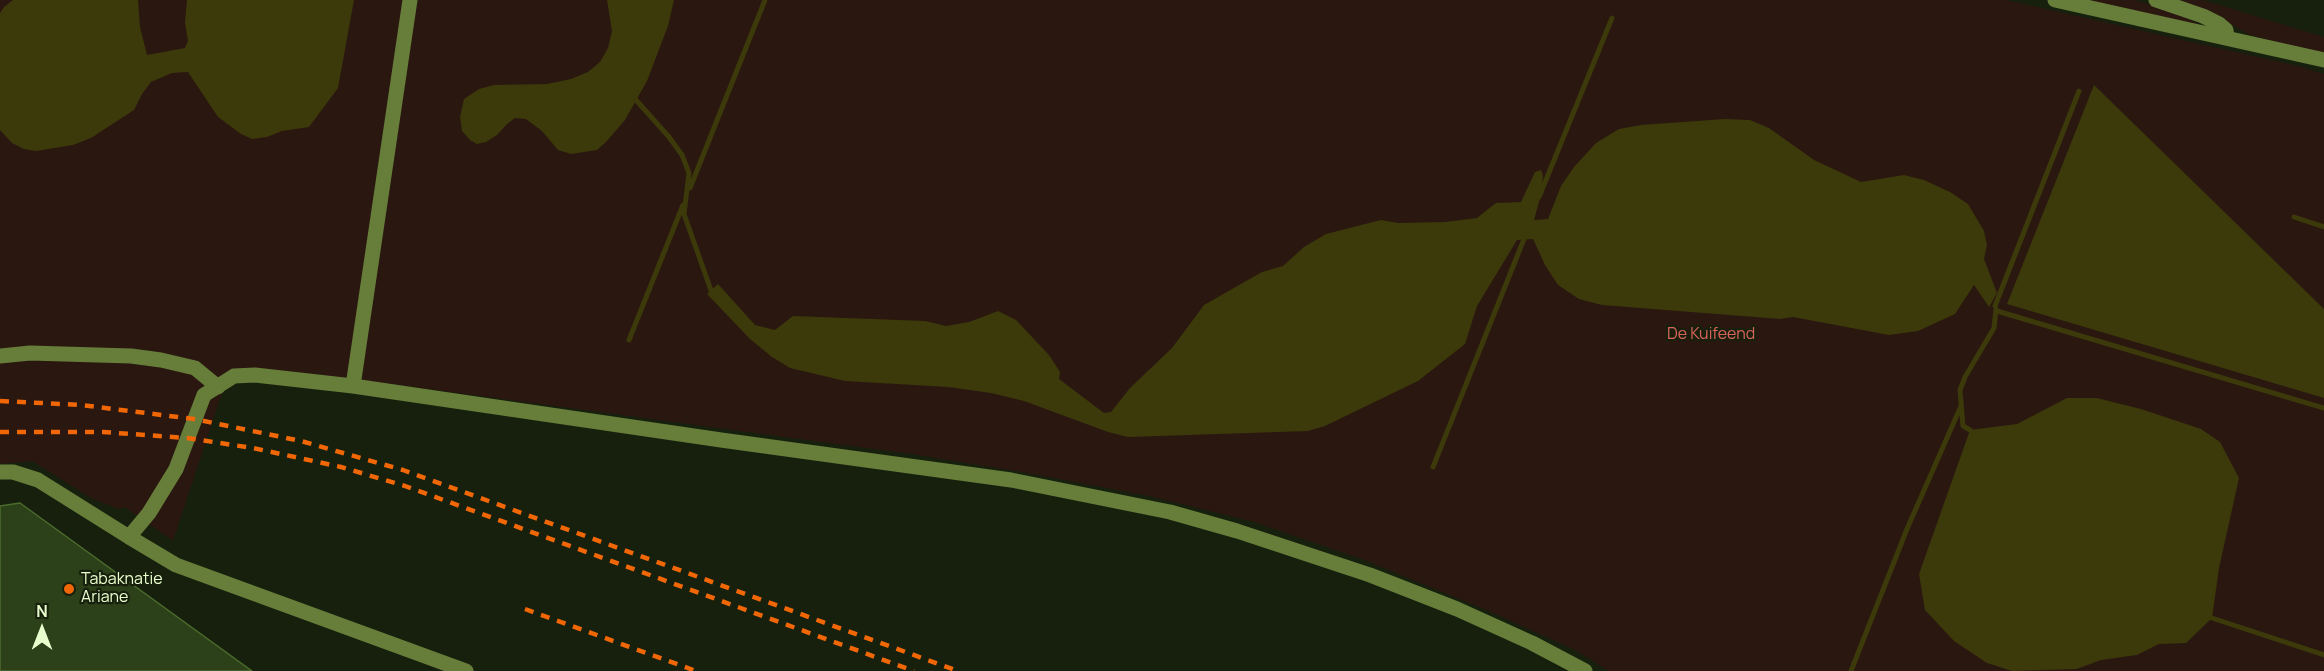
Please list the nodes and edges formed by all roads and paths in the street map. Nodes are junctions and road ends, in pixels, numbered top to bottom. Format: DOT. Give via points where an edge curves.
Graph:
graph roads {
  1 [pos="410,0"];
  2 [pos="2055,0"];
  3 [pos="2156,0"];
  4 [pos="2227,37"];
  5 [pos="2324,60"];
  6 [pos="0,356"];
  7 [pos="352,386"];
  8 [pos="218,387"];
  9 [pos="0,472"];
  10 [pos="129,537"];
  11 [pos="466,671"];
  12 [pos="1585,671"];
  1 -- 7 [label="street"];
  2 -- 4 [label="street"];
  3 -- 4 [label="street" via="2219,24"];
  4 -- 5 [label="street"];
  6 -- 8 [label="street" via="30,353 161,360 195,368"];
  7 -- 8 [label="street" via="255,375 234,376"];
  7 -- 12 [label="street" via="1011,480 1170,512 1370,575 1457,609"];
  8 -- 10 [label="street" via="204,395 176,469"];
  9 -- 10 [label="street" via="38,480"];
  10 -- 11 [label="street" via="176,565"];
}
